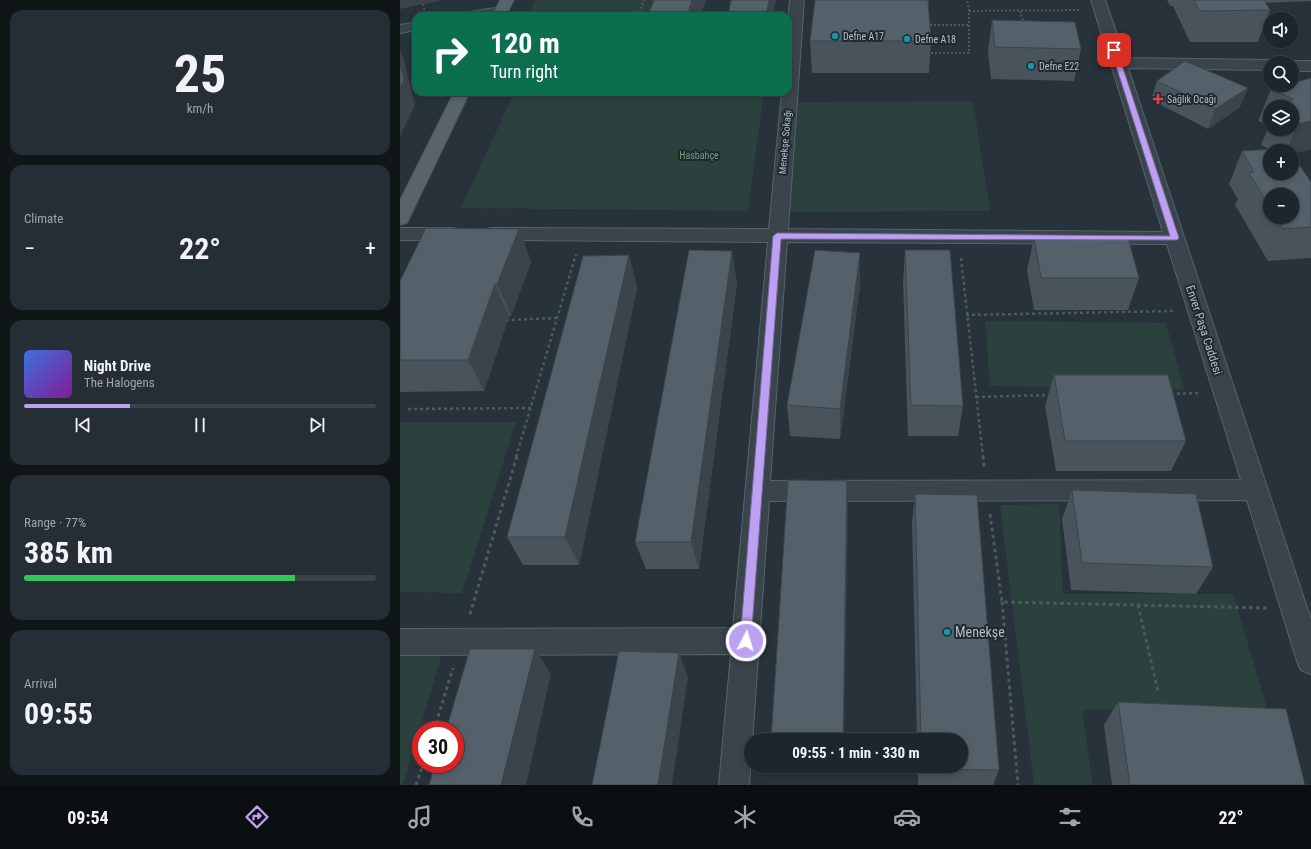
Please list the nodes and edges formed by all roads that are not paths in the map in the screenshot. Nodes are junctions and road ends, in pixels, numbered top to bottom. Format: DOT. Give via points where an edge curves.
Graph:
graph roads {
  1 [pos="797,0"];
  2 [pos="1100,5"];
  3 [pos="503,9"];
  4 [pos="488,12"];
  5 [pos="412,27"];
  6 [pos="400,29"];
  7 [pos="792,59"];
  8 [pos="1118,62"];
  9 [pos="1263,65"];
  10 [pos="1299,66"];
  11 [pos="1311,66"];
  12 [pos="460,96"];
  13 [pos="789,96"];
  14 [pos="400,219"];
  15 [pos="400,234"];
  16 [pos="777,236"];
  17 [pos="1175,238"];
  18 [pos="1256,490"];
  19 [pos="758,491"];
  20 [pos="746,641"];
  21 [pos="400,642"];
  22 [pos="1311,661"];
  23 [pos="734,785"];
  1 -- 7 [label="street, Menekşe Sokağı"];
  2 -- 8 [label="street, Enver Paşa Caddesi"];
  3 -- 4 [label="street"];
  5 -- 6 [label="street"];
  8 -- 9 [label="street"];
  8 -- 17 [label="street, Enver Paşa Caddesi"];
  10 -- 11 [label="street"];
  12 -- 14 [label="main road"];
  13 -- 16 [label="street, Menekşe Sokağı"];
  15 -- 16 [label="street"];
  16 -- 17 [label="street"];
  16 -- 19 [label="street, Menekşe Sokağı"];
  17 -- 18 [label="street, Enver Paşa Caddesi"];
  18 -- 19 [label="street"];
  18 -- 22 [label="street, Enver Paşa Caddesi"];
  19 -- 20 [label="street, Menekşe Sokağı"];
  20 -- 21 [label="street"];
  20 -- 23 [label="street, Menekşe Sokağı"];
}
